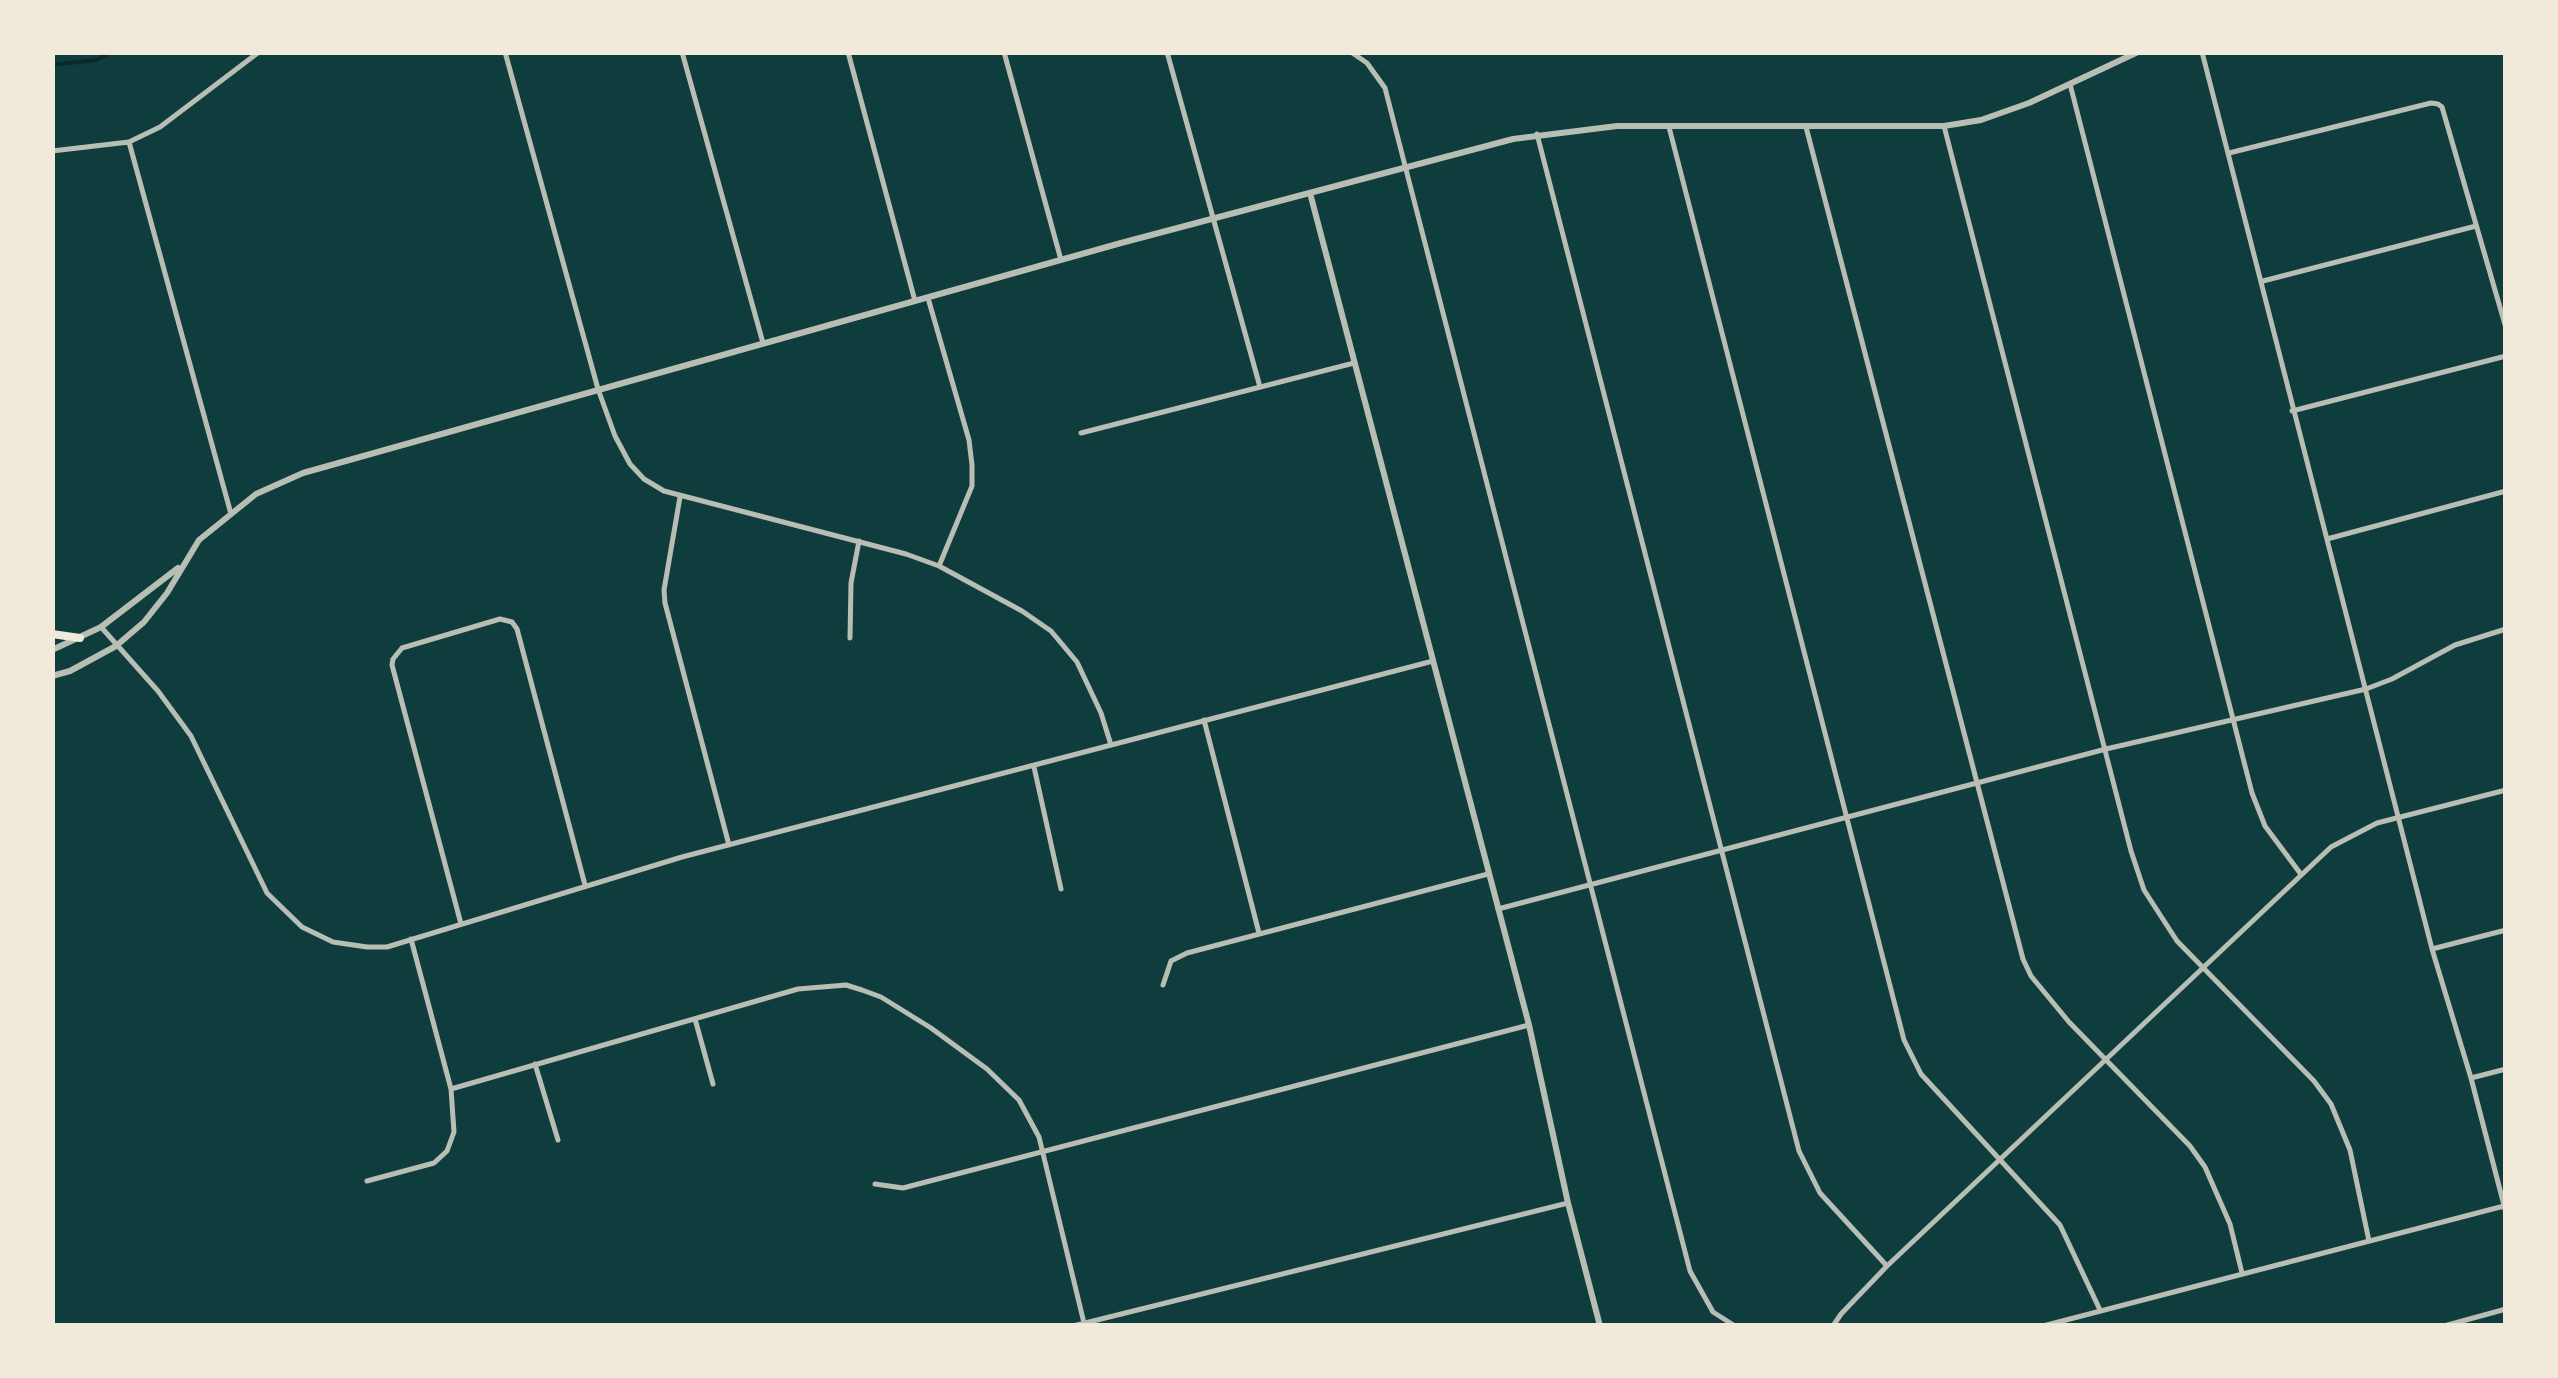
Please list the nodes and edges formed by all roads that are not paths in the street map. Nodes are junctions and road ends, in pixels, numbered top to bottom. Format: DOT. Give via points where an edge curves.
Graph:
graph roads {
  1 [pos="259,52"];
  2 [pos="505,52"];
  3 [pos="682,52"];
  4 [pos="848,52"];
  5 [pos="1004,52"];
  6 [pos="1176,52"];
  7 [pos="1351,52"];
  8 [pos="2138,52"];
  9 [pos="2202,52"];
  10 [pos="1168,54"];
  11 [pos="2070,84"];
  12 [pos="1668,126"];
  13 [pos="1944,126"];
  14 [pos="1806,127"];
  15 [pos="1536,134"];
  16 [pos="128,142"];
  17 [pos="52,151"];
  18 [pos="2229,153"];
  19 [pos="1406,168"];
  20 [pos="1310,193"];
  21 [pos="1212,219"];
  22 [pos="2476,226"];
  23 [pos="1060,260"];
  24 [pos="2262,281"];
  25 [pos="928,298"];
  26 [pos="916,302"];
  27 [pos="2506,328"];
  28 [pos="764,344"];
  29 [pos="2506,356"];
  30 [pos="1355,363"];
  31 [pos="1260,387"];
  32 [pos="598,389"];
  33 [pos="2292,410"];
  34 [pos="1081,434"];
  35 [pos="2506,492"];
  36 [pos="680,497"];
  37 [pos="231,514"];
  38 [pos="2327,539"];
  39 [pos="860,541"];
  40 [pos="183,564"];
  41 [pos="939,566"];
  42 [pos="101,627"];
  43 [pos="2506,629"];
  44 [pos="52,634"];
  45 [pos="80,638"];
  46 [pos="850,638"];
  47 [pos="116,646"];
  48 [pos="52,650"];
  49 [pos="1433,661"];
  50 [pos="52,676"];
  51 [pos="2366,689"];
  52 [pos="2233,718"];
  53 [pos="1204,720"];
  54 [pos="1111,744"];
  55 [pos="2106,749"];
  56 [pos="1034,767"];
  57 [pos="1975,784"];
  58 [pos="2506,790"];
  59 [pos="2399,816"];
  60 [pos="1846,818"];
  61 [pos="729,846"];
  62 [pos="1720,853"];
  63 [pos="2300,873"];
  64 [pos="1488,874"];
  65 [pos="1588,885"];
  66 [pos="585,886"];
  67 [pos="1062,889"];
  68 [pos="1498,909"];
  69 [pos="461,924"];
  70 [pos="2506,930"];
  71 [pos="1258,933"];
  72 [pos="411,939"];
  73 [pos="2432,949"];
  74 [pos="2202,968"];
  75 [pos="1163,985"];
  76 [pos="695,1019"];
  77 [pos="1530,1025"];
  78 [pos="2104,1059"];
  79 [pos="536,1064"];
  80 [pos="2506,1069"];
  81 [pos="2471,1078"];
  82 [pos="713,1084"];
  83 [pos="451,1089"];
  84 [pos="558,1140"];
  85 [pos="1043,1150"];
  86 [pos="2001,1157"];
  87 [pos="366,1182"];
  88 [pos="875,1184"];
  89 [pos="1568,1203"];
  90 [pos="2505,1208"];
  91 [pos="2369,1241"];
  92 [pos="1887,1266"];
  93 [pos="2242,1273"];
  94 [pos="2506,1309"];
  95 [pos="2100,1310"];
  96 [pos="1084,1323"];
  97 [pos="1073,1326"];
  98 [pos="1600,1326"];
  99 [pos="1735,1326"];
  100 [pos="1833,1326"];
  101 [pos="2043,1326"];
  102 [pos="2444,1326"];
  1 -- 16 [label="street" via="160,127"];
  2 -- 32 [label="street"];
  3 -- 28 [label="street"];
  4 -- 26 [label="street"];
  5 -- 23 [label="street"];
  6 -- 10 [label="street"];
  7 -- 19 [label="street" via="1385,88"];
  8 -- 11 [label="street"];
  9 -- 18 [label="street"];
  10 -- 21 [label="street"];
  11 -- 13 [label="street" via="1980,120"];
  11 -- 52 [label="street"];
  12 -- 14 [label="street"];
  12 -- 15 [label="street"];
  12 -- 60 [label="street"];
  13 -- 14 [label="street"];
  13 -- 55 [label="street"];
  14 -- 57 [label="street"];
  15 -- 19 [label="street"];
  15 -- 62 [label="street"];
  16 -- 17 [label="street"];
  16 -- 37 [label="street"];
  18 -- 22 [label="street" via="2438,104"];
  18 -- 24 [label="street"];
  19 -- 20 [label="street"];
  19 -- 65 [label="street"];
  20 -- 21 [label="street"];
  20 -- 30 [label="street"];
  21 -- 23 [label="street"];
  21 -- 31 [label="street"];
  22 -- 24 [label="street"];
  22 -- 27 [label="street"];
  23 -- 25 [label="street"];
  24 -- 33 [label="street"];
  25 -- 26 [label="street"];
  25 -- 41 [label="street" via="972,465 972,486"];
  26 -- 28 [label="street"];
  28 -- 32 [label="street"];
  29 -- 33 [label="street"];
  30 -- 31 [label="street"];
  30 -- 49 [label="street"];
  31 -- 34 [label="street"];
  32 -- 36 [label="street" via="630,464 651,484"];
  32 -- 37 [label="street" via="284,479"];
  33 -- 38 [label="street"];
  35 -- 38 [label="street"];
  36 -- 39 [label="street"];
  36 -- 61 [label="street" via="664,590"];
  37 -- 40 [label="street"];
  38 -- 51 [label="street"];
  39 -- 41 [label="street"];
  39 -- 46 [label="street"];
  40 -- 42 [label="street"];
  40 -- 47 [label="street" via="156,608"];
  41 -- 54 [label="street" via="1051,631 1088,683"];
  42 -- 45 [label="street"];
  42 -- 47 [label="street"];
  43 -- 51 [label="street" via="2455,645"];
  44 -- 45 [label="main road"];
  45 -- 48 [label="street"];
  47 -- 50 [label="street"];
  47 -- 72 [label="street" via="191,736 266,891 292,919 338,944 387,947"];
  49 -- 53 [label="street"];
  49 -- 64 [label="street"];
  51 -- 52 [label="street"];
  51 -- 59 [label="street"];
  52 -- 55 [label="street"];
  52 -- 63 [label="street" via="2260,815"];
  53 -- 54 [label="street"];
  53 -- 71 [label="street"];
  54 -- 56 [label="street"];
  55 -- 57 [label="street"];
  55 -- 74 [label="street" via="2148,900"];
  56 -- 61 [label="street"];
  56 -- 67 [label="street"];
  57 -- 60 [label="street"];
  57 -- 78 [label="street" via="2022,959"];
  58 -- 59 [label="street"];
  59 -- 63 [label="street" via="2344,838"];
  59 -- 73 [label="street"];
  60 -- 62 [label="street"];
  60 -- 86 [label="street" via="1904,1040 1922,1074"];
  61 -- 66 [label="street"];
  62 -- 65 [label="street"];
  62 -- 92 [label="street" via="1799,1152 1820,1192"];
  63 -- 74 [label="street"];
  64 -- 68 [label="street"];
  64 -- 71 [label="street"];
  65 -- 68 [label="street"];
  65 -- 99 [label="street" via="1690,1272 1713,1312"];
  66 -- 69 [label="street"];
  66 -- 69 [label="street" via="512,622 500,619 402,648 392,665"];
  68 -- 77 [label="street"];
  69 -- 72 [label="street"];
  70 -- 73 [label="street"];
  71 -- 75 [label="street" via="1170,961"];
  72 -- 83 [label="street"];
  73 -- 81 [label="street"];
  74 -- 78 [label="street"];
  74 -- 91 [label="street" via="2331,1104 2350,1150"];
  76 -- 79 [label="street"];
  76 -- 82 [label="street"];
  76 -- 85 [label="street" via="798,990 862,990 916,1018 987,1069 1020,1100"];
  77 -- 85 [label="street"];
  77 -- 89 [label="street"];
  78 -- 86 [label="street"];
  78 -- 93 [label="street" via="2205,1167"];
  79 -- 83 [label="street"];
  79 -- 84 [label="street"];
  80 -- 81 [label="street"];
  81 -- 90 [label="street"];
  83 -- 87 [label="street" via="454,1132 447,1152 434,1163"];
  85 -- 88 [label="street" via="903,1188"];
  85 -- 96 [label="street"];
  86 -- 92 [label="street"];
  86 -- 95 [label="street" via="2060,1225"];
  89 -- 96 [label="street"];
  89 -- 98 [label="street"];
  90 -- 91 [label="street"];
  91 -- 93 [label="street"];
  92 -- 100 [label="street"];
  93 -- 95 [label="street"];
  94 -- 102 [label="street"];
  95 -- 101 [label="street"];
  96 -- 97 [label="street"];
}
